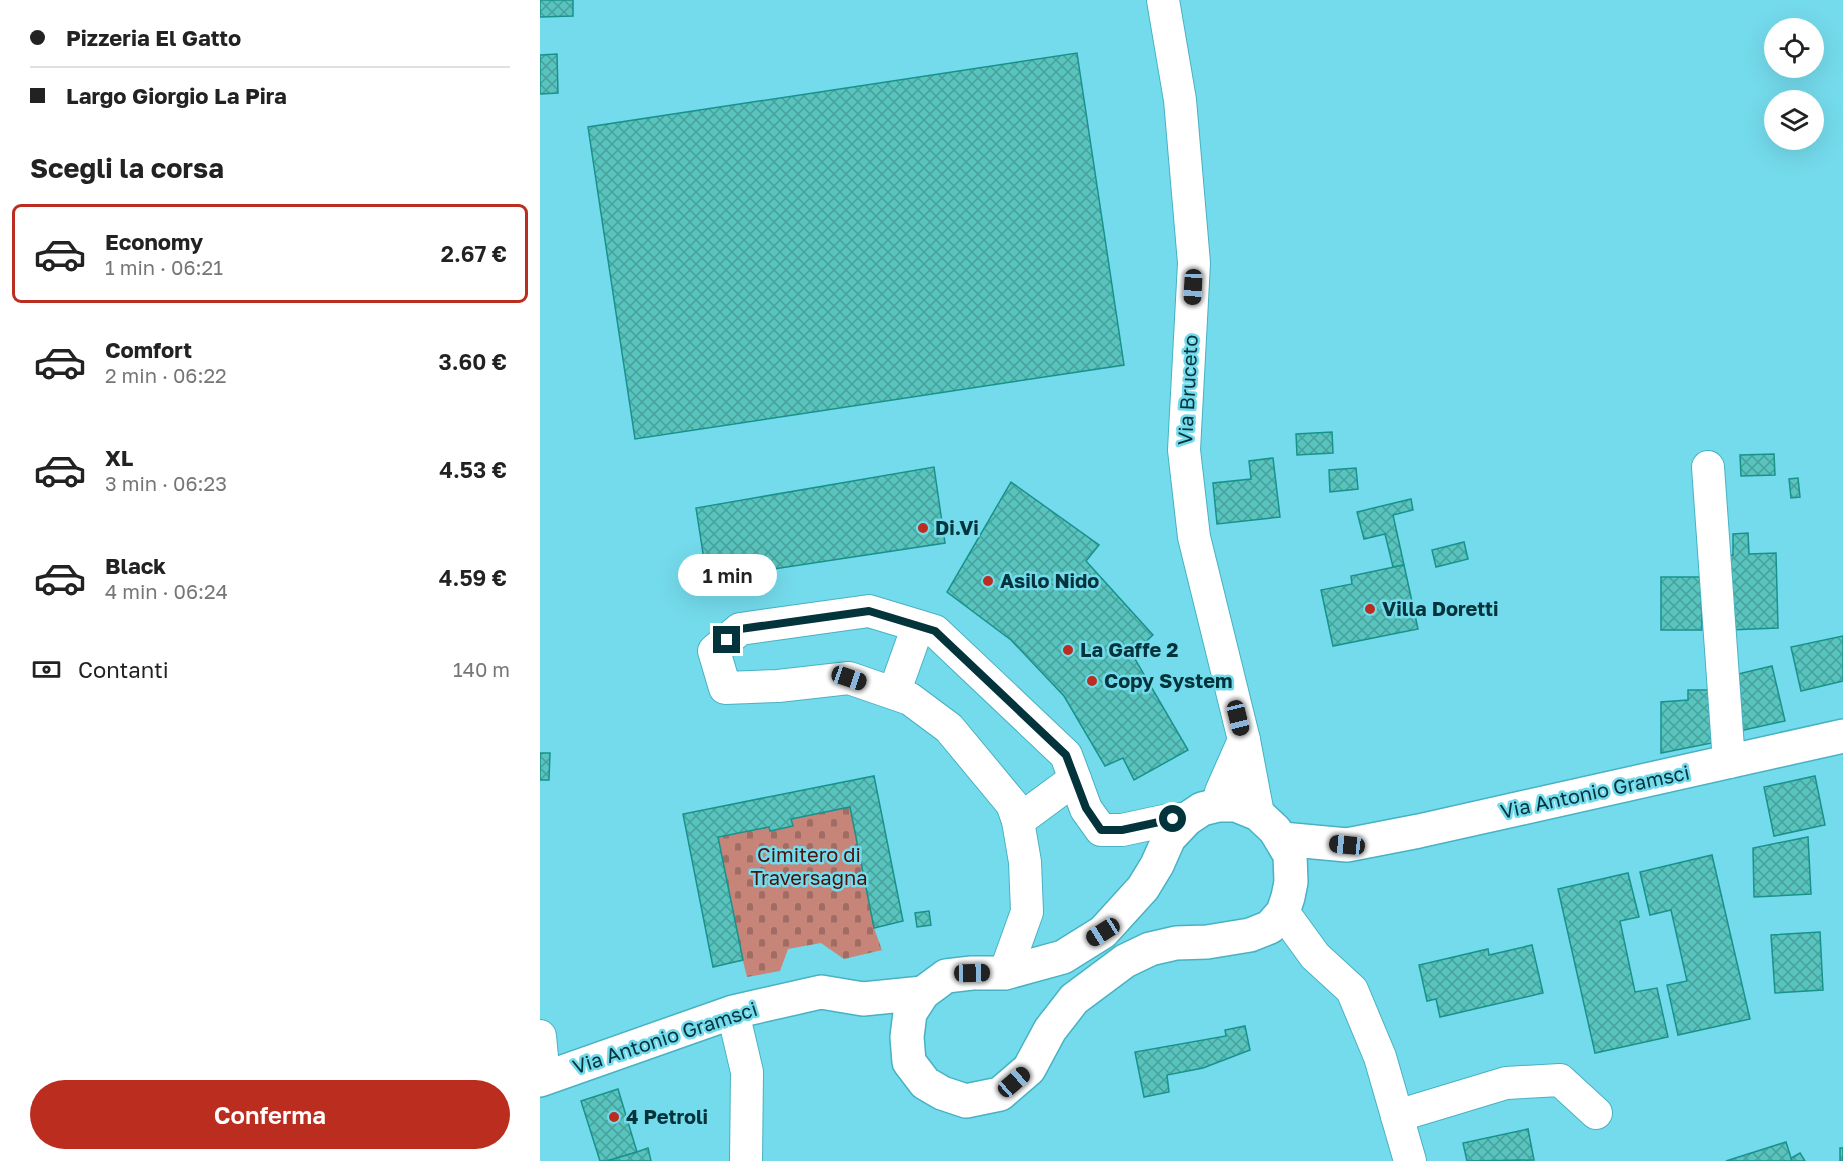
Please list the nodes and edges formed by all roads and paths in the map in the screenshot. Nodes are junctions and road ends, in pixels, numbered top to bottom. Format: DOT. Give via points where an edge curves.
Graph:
graph roads {
  1 [pos="1163,0"];
  2 [pos="1708,467"];
  3 [pos="918,626"];
  4 [pos="894,693"];
  5 [pos="1843,736"];
  6 [pos="1244,740"];
  7 [pos="1729,762"];
  8 [pos="1075,779"];
  9 [pos="1218,805"];
  10 [pos="1257,814"];
  11 [pos="1186,819"];
  12 [pos="1018,821"];
  13 [pos="1282,839"];
  14 [pos="1347,845"];
  15 [pos="1287,897"];
  16 [pos="1250,935"];
  17 [pos="1314,956"];
  18 [pos="1005,973"];
  19 [pos="923,993"];
  20 [pos="863,999"];
  21 [pos="733,1012"];
  22 [pos="540,1036"];
  23 [pos="907,1037"];
  24 [pos="542,1079"];
  25 [pos="1596,1113"];
  26 [pos="1397,1116"];
  27 [pos="746,1161"];
  28 [pos="1410,1161"];
  1 -- 6 [label="street, Via Bruceto" via="1180,100 1194,264 1184,450 1194,537"];
  2 -- 7 [label="street"];
  3 -- 4 [label="street"];
  3 -- 4 [label="street" via="869,611 740,629 714,651 725,688 849,678"];
  3 -- 8 [label="street" via="935,631 1066,755"];
  4 -- 12 [label="street" via="910,699 949,728 1012,804"];
  5 -- 7 [label="street, Via Antonio Gramsci"];
  6 -- 9 [label="street"];
  6 -- 10 [label="street, Via Bruceto"];
  7 -- 14 [label="street, Via Antonio Gramsci"];
  8 -- 11 [label="street" via="1086,808 1101,830"];
  8 -- 12 [label="street"];
  9 -- 10 [label="street" via="1236,805"];
  9 -- 11 [label="street" via="1202,808"];
  10 -- 13 [label="street"];
  11 -- 18 [label="street" via="1169,838 1143,888 1103,932 1063,957"];
  12 -- 18 [label="street" via="1027,912"];
  13 -- 14 [label="street, Via Antonio Gramsci"];
  13 -- 15 [label="street" via="1290,855"];
  14 -- 15 [label="street, Via Antonio Gramsci"];
  15 -- 16 [label="street, Via Antonio Gramsci" via="1270,927"];
  15 -- 17 [label="street"];
  16 -- 17 [label="street"];
  16 -- 23 [label="street" via="1176,943 1125,961 1074,999 1050,1030 1029,1070 1000,1094 966,1101 925,1083 909,1062"];
  17 -- 26 [label="street" via="1352,990 1380,1057"];
  18 -- 19 [label="street" via="946,976"];
  19 -- 20 [label="street, Via Antonio Gramsci"];
  19 -- 23 [label="street" via="910,1013"];
  20 -- 21 [label="street, Via Antonio Gramsci" via="821,992"];
  20 -- 23 [label="street"];
  21 -- 24 [label="street, Via Antonio Gramsci"];
  21 -- 27 [label="street" via="747,1072"];
  22 -- 24 [label="street"];
  25 -- 26 [label="street" via="1560,1080 1506,1083"];
  26 -- 28 [label="street"];
}
